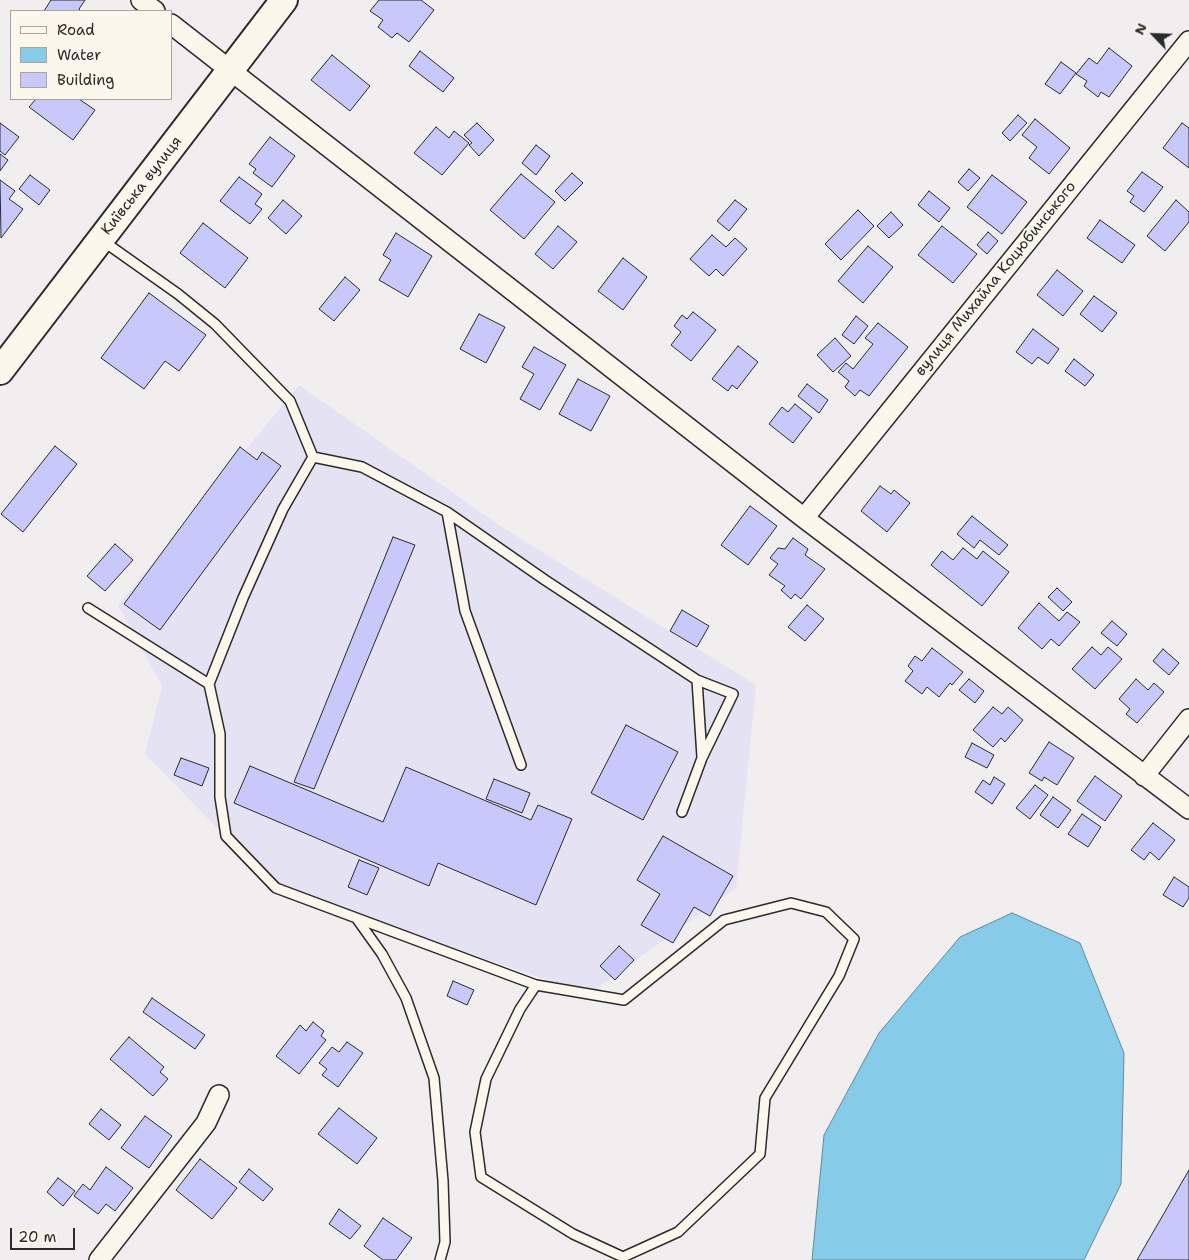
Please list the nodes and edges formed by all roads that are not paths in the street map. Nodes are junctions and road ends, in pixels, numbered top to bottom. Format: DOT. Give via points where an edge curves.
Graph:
graph roads {
  1 [pos="141,0"];
  2 [pos="284,0"];
  3 [pos="155,10"];
  4 [pos="172,25"];
  5 [pos="1189,40"];
  6 [pos="231,71"];
  7 [pos="101,239"];
  8 [pos="0,371"];
  9 [pos="313,457"];
  10 [pos="447,512"];
  11 [pos="804,518"];
  12 [pos="88,608"];
  13 [pos="697,680"];
  14 [pos="209,684"];
  15 [pos="1189,719"];
  16 [pos="702,758"];
  17 [pos="521,765"];
  18 [pos="1144,776"];
  19 [pos="1189,809"];
  20 [pos="682,812"];
  21 [pos="357,919"];
  22 [pos="536,985"];
  23 [pos="219,1095"];
  24 [pos="99,1260"];
  25 [pos="440,1260"];
  1 -- 3 [label="street"];
  2 -- 6 [label="street, Київська вулиця"];
  4 -- 6 [label="street"];
  5 -- 11 [label="street, вулиця Михайла Коцюбинського"];
  6 -- 7 [label="street, Київська вулиця"];
  6 -- 11 [label="street"];
  7 -- 8 [label="street, Київська вулиця"];
  7 -- 9 [label="lane" via="178,294 229,338 290,401"];
  9 -- 10 [label="lane" via="362,467"];
  9 -- 14 [label="lane" via="283,510"];
  10 -- 13 [label="lane"];
  10 -- 17 [label="lane" via="466,611"];
  11 -- 18 [label="street"];
  12 -- 14 [label="lane"];
  13 -- 16 [label="lane"];
  13 -- 16 [label="lane" via="733,694"];
  14 -- 21 [label="lane" via="220,734 220,797 226,836 276,888"];
  15 -- 18 [label="street"];
  16 -- 20 [label="lane"];
  18 -- 19 [label="street"];
  21 -- 22 [label="lane"];
  21 -- 25 [label="lane" via="382,954 406,998 434,1078 443,1181 445,1242"];
  22 -- 22 [label="lane" via="624,1000 724,920 791,903 826,912 854,939 839,976 765,1098 760,1154 678,1232 623,1257 572,1234 481,1177 475,1132 486,1079 520,1009"];
  23 -- 24 [label="street" via="206,1123"];
}
